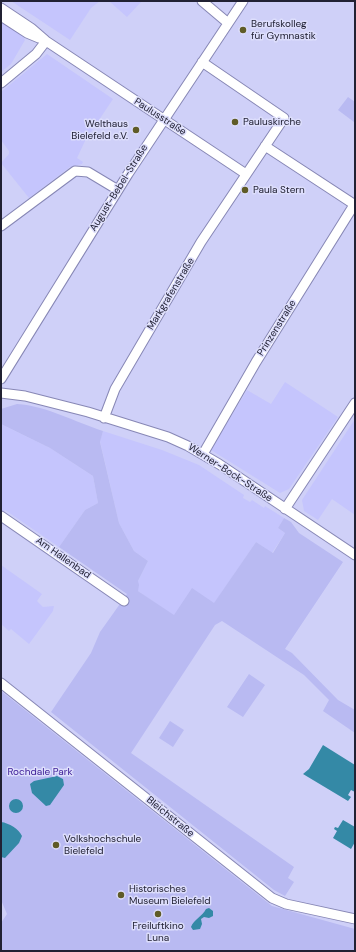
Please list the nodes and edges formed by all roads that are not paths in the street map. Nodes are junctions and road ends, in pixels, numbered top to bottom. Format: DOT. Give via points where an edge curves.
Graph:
graph roads {
  1 [pos="202,1"];
  2 [pos="243,1"];
  3 [pos="1,8"];
  4 [pos="1,16"];
  5 [pos="228,23"];
  6 [pos="46,41"];
  7 [pos="202,62"];
  8 [pos="1,83"];
  9 [pos="163,119"];
  10 [pos="265,146"];
  11 [pos="246,174"];
  12 [pos="118,190"];
  13 [pos="354,205"];
  14 [pos="1,226"];
  15 [pos="1,379"];
  16 [pos="1,393"];
  17 [pos="355,403"];
  18 [pos="104,418"];
  19 [pos="203,454"];
  20 [pos="285,509"];
  21 [pos="1,516"];
  22 [pos="355,555"];
  23 [pos="124,601"];
  24 [pos="1,683"];
  25 [pos="355,919"];
  1 -- 5 [label="street"];
  2 -- 5 [label="street, August-Bebel-Straße"];
  3 -- 6 [label="street, Paulusstraße"];
  4 -- 6 [label="street, Paulusstraße" via="27,33"];
  5 -- 7 [label="street, August-Bebel-Straße"];
  6 -- 8 [label="street" via="36,54"];
  6 -- 9 [label="street, Paulusstraße"];
  7 -- 9 [label="street, August-Bebel-Straße"];
  7 -- 10 [label="street" via="284,118"];
  9 -- 11 [label="street, Paulusstraße"];
  9 -- 12 [label="street, August-Bebel-Straße"];
  10 -- 11 [label="street"];
  10 -- 13 [label="street"];
  11 -- 18 [label="street, Markgrafenstraße" via="201,242 115,389"];
  12 -- 14 [label="street" via="88,172 75,170"];
  12 -- 15 [label="street, August-Bebel-Straße"];
  13 -- 19 [label="street, Prinzenstraße" via="256,362"];
  16 -- 18 [label="street, Werner-Bock-Straße" via="25,396"];
  17 -- 20 [label="street"];
  18 -- 19 [label="street, Werner-Bock-Straße" via="173,439"];
  19 -- 20 [label="street, Werner-Bock-Straße"];
  20 -- 22 [label="street, Werner-Bock-Straße"];
  21 -- 23 [label="street, Am Hallenbad"];
  24 -- 25 [label="street, Bleichstraße" via="272,898 286,904"];
}
